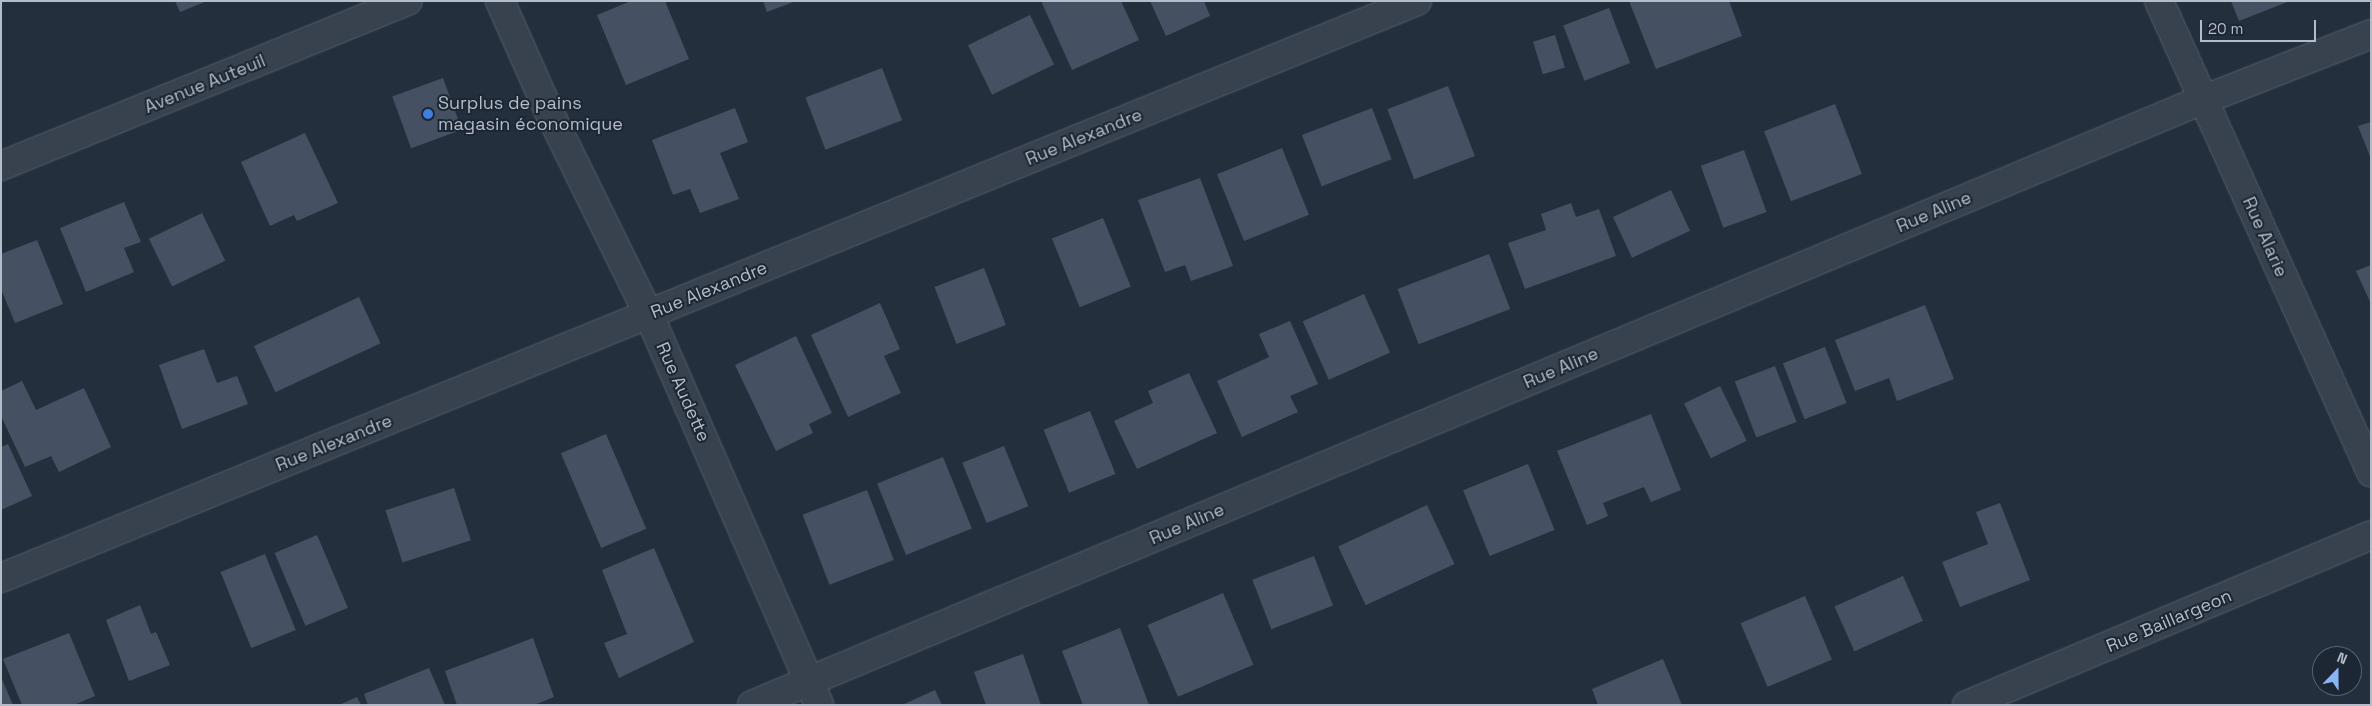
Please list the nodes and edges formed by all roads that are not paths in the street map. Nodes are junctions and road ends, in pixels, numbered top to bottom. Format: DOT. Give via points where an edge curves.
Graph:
graph roads {
  1 [pos="408,1"];
  2 [pos="500,1"];
  3 [pos="1417,1"];
  4 [pos="2159,1"];
  5 [pos="2371,34"];
  6 [pos="2204,102"];
  7 [pos="1,166"];
  8 [pos="649,315"];
  9 [pos="2371,472"];
  10 [pos="2371,535"];
  11 [pos="1,578"];
  12 [pos="814,693"];
  13 [pos="752,705"];
  14 [pos="1967,705"];
  1 -- 7 [label="street, Avenue Auteuil"];
  2 -- 8 [label="street, Rue Audette" via="550,114"];
  3 -- 8 [label="street, Rue Alexandre"];
  4 -- 6 [label="street, Rue Alarie"];
  5 -- 6 [label="street, Rue Aline"];
  6 -- 9 [label="street, Rue Alarie"];
  6 -- 12 [label="street, Rue Aline" via="2162,117"];
  8 -- 11 [label="street, Rue Alexandre"];
  8 -- 12 [label="street, Rue Audette"];
  10 -- 14 [label="street, Rue Baillargeon"];
  12 -- 13 [label="street, Rue Aline"];
}
